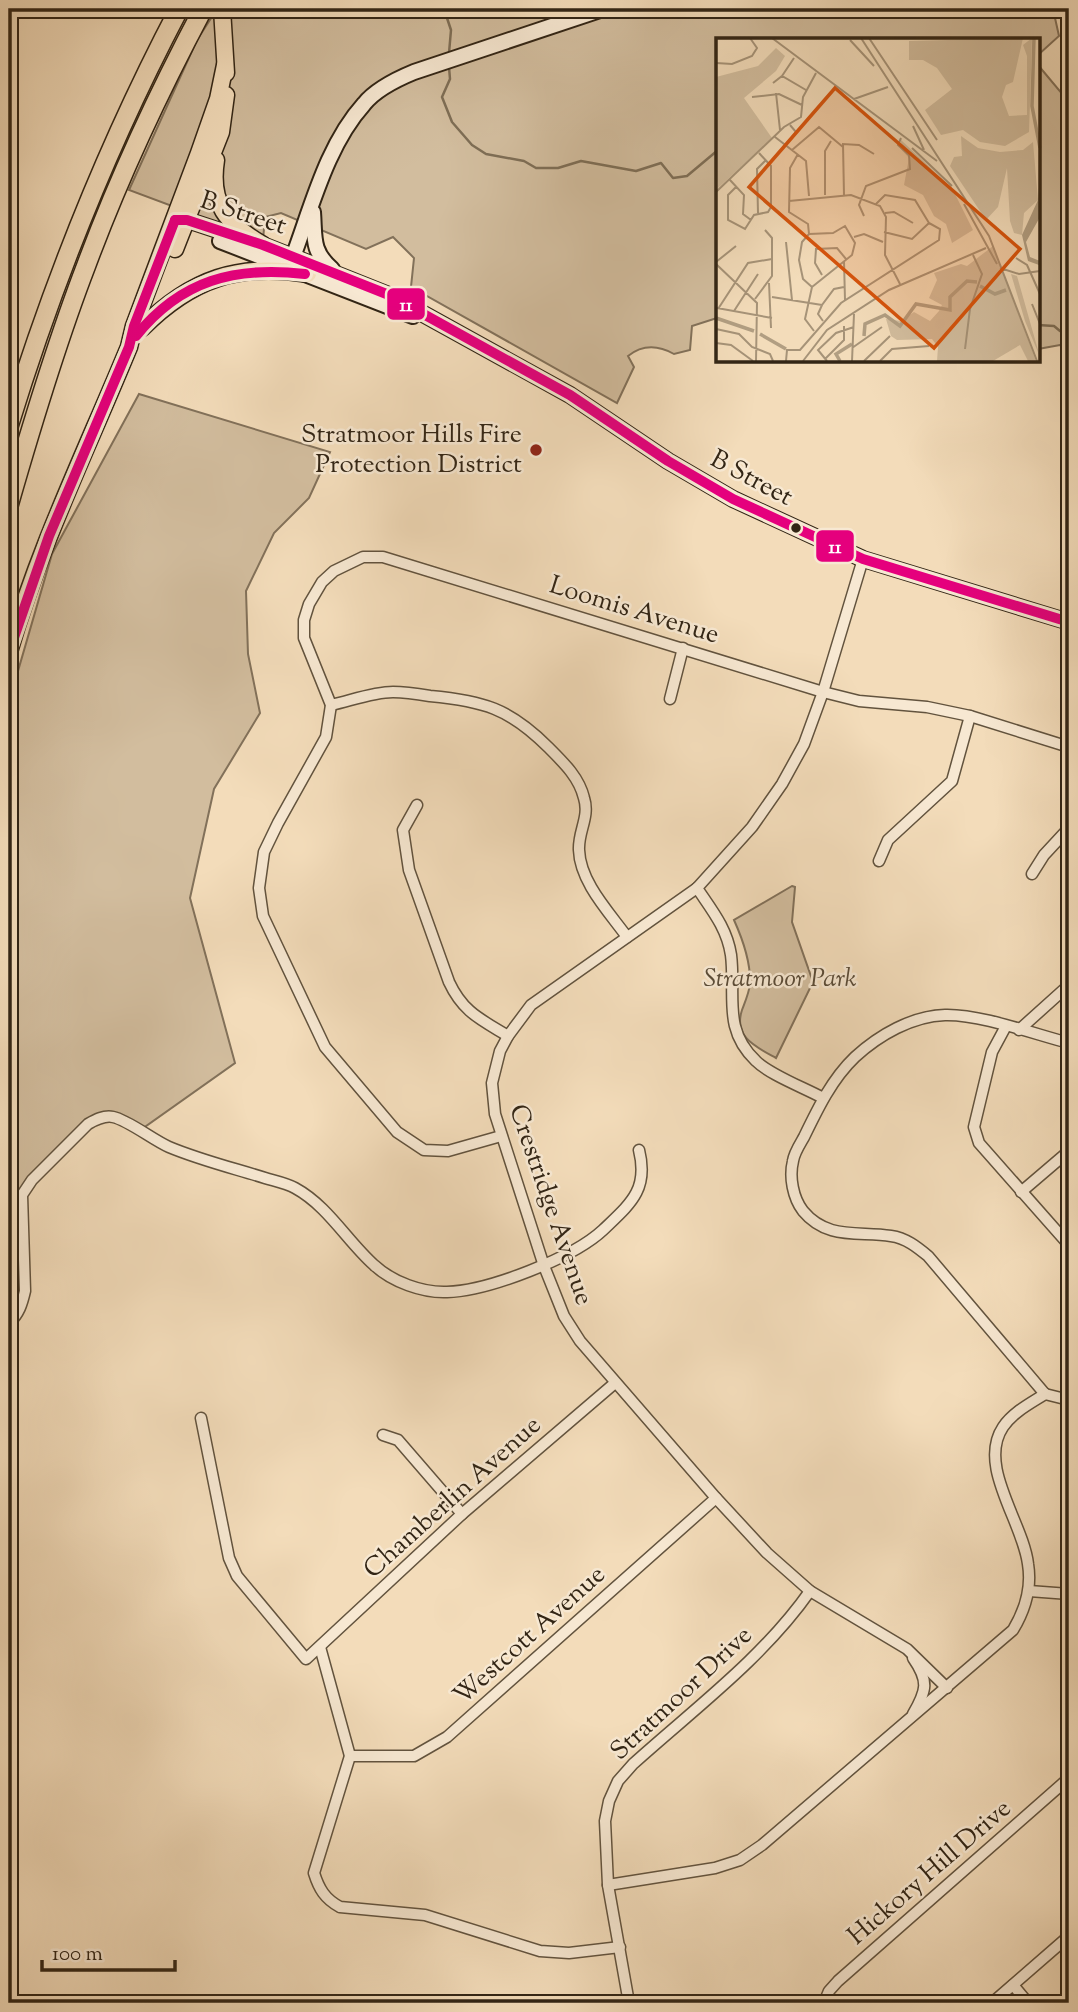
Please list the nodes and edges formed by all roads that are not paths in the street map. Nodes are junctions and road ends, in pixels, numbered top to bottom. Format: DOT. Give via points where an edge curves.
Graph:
graph roads {
  1 [pos="178,9"];
  2 [pos="203,9"];
  3 [pos="603,9"];
  4 [pos="223,15"];
  5 [pos="225,65"];
  6 [pos="221,132"];
  7 [pos="313,205"];
  8 [pos="182,222"];
  9 [pos="262,245"];
  10 [pos="293,257"];
  11 [pos="308,274"];
  12 [pos="339,274"];
  13 [pos="142,328"];
  14 [pos="474,341"];
  15 [pos="129,347"];
  16 [pos="9,425"];
  17 [pos="9,504"];
  18 [pos="863,559"];
  19 [pos="1069,622"];
  20 [pos="683,648"];
  21 [pos="9,652"];
  22 [pos="822,692"];
  23 [pos="670,699"];
  24 [pos="331,705"];
  25 [pos="970,716"];
  26 [pos="1069,747"];
  27 [pos="417,805"];
  28 [pos="1069,828"];
  29 [pos="878,861"];
  30 [pos="1032,874"];
  31 [pos="696,888"];
  32 [pos="626,937"];
  33 [pos="1069,985"];
  34 [pos="1006,1026"];
  35 [pos="1019,1030"];
  36 [pos="508,1035"];
  37 [pos="1069,1043"];
  38 [pos="823,1098"];
  39 [pos="501,1136"];
  40 [pos="639,1150"];
  41 [pos="1069,1151"];
  42 [pos="1021,1192"];
  43 [pos="1069,1245"];
  44 [pos="544,1266"];
  45 [pos="9,1323"];
  46 [pos="615,1383"];
  47 [pos="1045,1394"];
  48 [pos="1069,1400"];
  49 [pos="201,1419"];
  50 [pos="383,1436"];
  51 [pos="716,1498"];
  52 [pos="462,1514"];
  53 [pos="810,1591"];
  54 [pos="1029,1591"];
  55 [pos="1069,1594"];
  56 [pos="320,1647"];
  57 [pos="907,1648"];
  58 [pos="947,1688"];
  59 [pos="909,1721"];
  60 [pos="350,1756"];
  61 [pos="1069,1779"];
  62 [pos="608,1885"];
  63 [pos="1069,1936"];
  64 [pos="620,1947"];
  65 [pos="1013,1985"];
  66 [pos="629,2003"];
  67 [pos="824,2003"];
  68 [pos="992,2003"];
  69 [pos="1028,2003"];
  1 -- 16 [label="highway" via="81,215"];
  2 -- 17 [label="highway" via="140,136 86,264"];
  3 -- 7 [label="main road" via="398,79 365,102 334,148"];
  4 -- 5 [label="main road"];
  5 -- 6 [label="main road"];
  5 -- 8 [label="main road"];
  6 -- 8 [label="main road"];
  6 -- 9 [label="main road" via="215,169 218,201 232,224"];
  7 -- 10 [label="main road"];
  7 -- 12 [label="main road" via="315,247"];
  8 -- 9 [label="main road, B Street"];
  8 -- 11 [label="main road, B Street"];
  8 -- 13 [label="main road"];
  8 -- 15 [label="main road" via="134,326"];
  9 -- 10 [label="main road, B Street"];
  10 -- 12 [label="main road, B Street"];
  11 -- 13 [label="main road" via="259,270 219,277 173,300"];
  11 -- 14 [label="main road, B Street"];
  12 -- 14 [label="main road, B Street"];
  13 -- 15 [label="main road"];
  14 -- 18 [label="main road, B Street" via="710,486"];
  15 -- 21 [label="main road" via="53,522"];
  18 -- 19 [label="main road, B Street"];
  18 -- 22 [label="street, Crestridge Avenue"];
  20 -- 22 [label="street, Loomis Avenue"];
  20 -- 23 [label="street"];
  20 -- 24 [label="street, Loomis Avenue" via="383,557 363,557 322,582 304,620 304,638"];
  22 -- 25 [label="street, Loomis Avenue"];
  22 -- 31 [label="street, Crestridge Avenue" via="782,784 735,848"];
  24 -- 32 [label="street" via="392,692 467,699 527,726 578,783 587,815 579,835 581,864"];
  24 -- 39 [label="street" via="326,737 264,852 259,888 264,916 326,1047 397,1132 424,1150 447,1151"];
  25 -- 26 [label="street, Loomis Avenue"];
  25 -- 29 [label="street" via="952,781 888,840"];
  27 -- 36 [label="street" via="403,830 408,870 449,982 471,1014"];
  28 -- 30 [label="street"];
  31 -- 32 [label="street, Crestridge Avenue"];
  31 -- 38 [label="street" via="722,925 730,954 732,1020 745,1049 758,1064"];
  32 -- 36 [label="street, Crestridge Avenue" via="542,995"];
  33 -- 35 [label="street"];
  34 -- 35 [label="street"];
  34 -- 38 [label="street" via="945,1015 896,1028 853,1058"];
  34 -- 42 [label="street" via="992,1052 974,1127 979,1143"];
  35 -- 37 [label="street"];
  36 -- 39 [label="street, Crestridge Avenue" via="492,1083"];
  38 -- 47 [label="street" via="793,1160 792,1189 802,1210 822,1228 838,1233 893,1236 910,1242 928,1256"];
  39 -- 44 [label="street, Crestridge Avenue"];
  40 -- 44 [label="street" via="643,1169 639,1189 624,1210 596,1237"];
  41 -- 42 [label="street"];
  42 -- 43 [label="street"];
  44 -- 45 [label="street" via="468,1290 444,1293 421,1289 375,1266 317,1203 294,1187 169,1147 113,1117 99,1118 88,1124 22,1195 25,1291 22,1306"];
  44 -- 46 [label="street, Crestridge Avenue" via="564,1316"];
  46 -- 51 [label="street, Crestridge Avenue"];
  46 -- 52 [label="street, Chamberlin Avenue"];
  47 -- 48 [label="street"];
  47 -- 54 [label="street" via="1020,1409 1003,1427 994,1450 997,1474 1024,1544"];
  49 -- 56 [label="street, Chamberlin Avenue" via="229,1558 237,1576 306,1659"];
  50 -- 52 [label="street" via="398,1440"];
  51 -- 53 [label="street, Crestridge Avenue"];
  51 -- 60 [label="street, Westcott Avenue" via="447,1737 415,1756"];
  52 -- 56 [label="street, Chamberlin Avenue"];
  53 -- 57 [label="street, Crestridge Avenue"];
  53 -- 62 [label="street, Stratmoor Drive" via="770,1642 618,1782 605,1821"];
  54 -- 55 [label="street"];
  54 -- 58 [label="street" via="1013,1630"];
  56 -- 60 [label="street"];
  57 -- 58 [label="street, Crestridge Avenue"];
  57 -- 59 [label="street, Crestridge Avenue" via="925,1680 921,1700"];
  58 -- 59 [label="street, Crestridge Avenue"];
  59 -- 62 [label="street, Crestridge Avenue" via="740,1860"];
  60 -- 64 [label="street" via="314,1873 328,1900 340,1908 425,1915 540,1951"];
  61 -- 67 [label="street, Hickory Hill Drive" via="838,1981"];
  62 -- 64 [label="street, Stratmoor Drive"];
  63 -- 65 [label="street"];
  64 -- 66 [label="street, Stratmoor Drive"];
  65 -- 68 [label="street"];
  65 -- 69 [label="street"];
}
